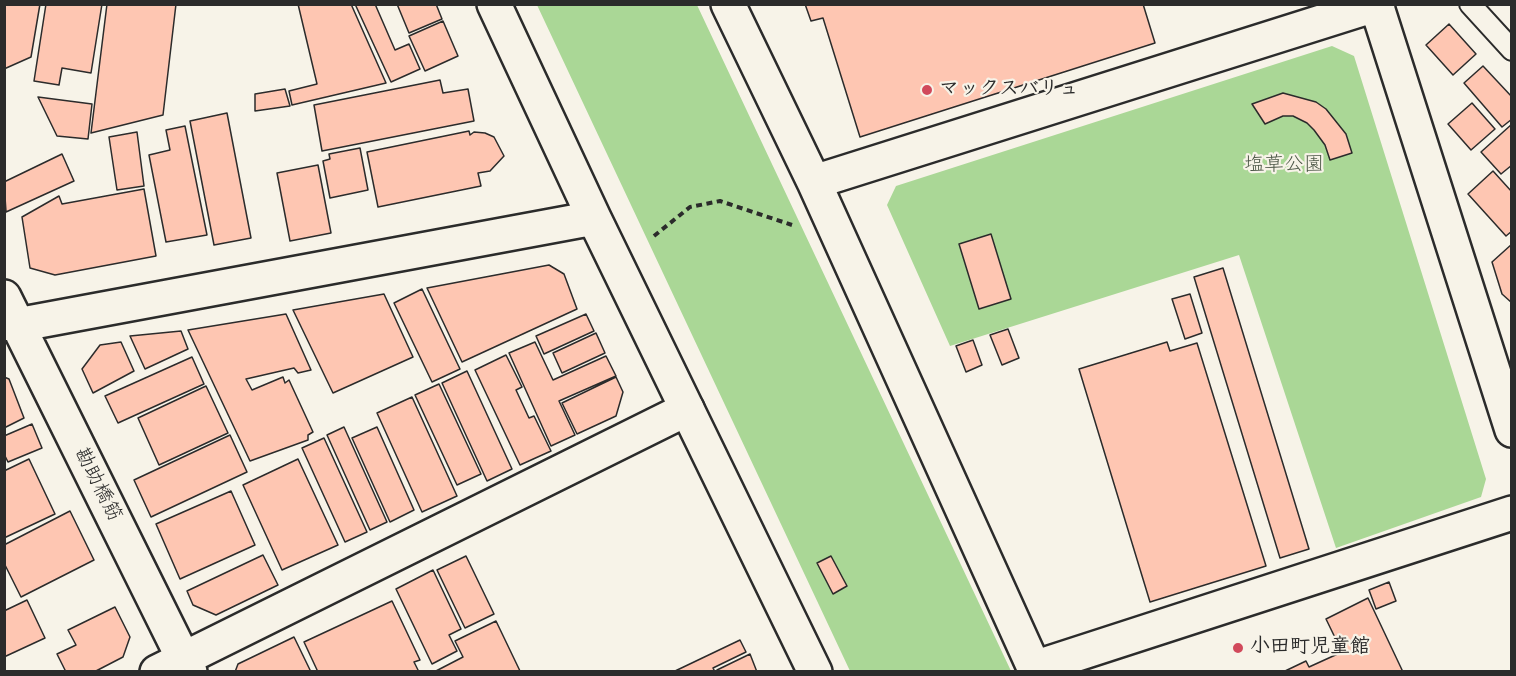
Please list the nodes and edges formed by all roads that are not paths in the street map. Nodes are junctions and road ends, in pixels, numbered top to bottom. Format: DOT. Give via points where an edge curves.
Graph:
graph roads {
  1 [pos="494,4"];
  2 [pos="728,4"];
  3 [pos="1470,4"];
  4 [pos="1377,5"];
  5 [pos="1512,50"];
  6 [pos="814,182"];
  7 [pos="594,218"];
  8 [pos="8,320"];
  9 [pos="687,409"];
  10 [pos="1512,430"];
  11 [pos="1512,513"];
  12 [pos="177,667"];
  13 [pos="1035,670"];
  14 [pos="815,672"];
  1 -- 7 [label="street"];
  2 -- 6 [label="street"];
  3 -- 5 [label="lane"];
  4 -- 6 [label="street"];
  4 -- 10 [label="street"];
  6 -- 13 [label="street"];
  7 -- 8 [label="street"];
  7 -- 9 [label="street"];
  8 -- 12 [label="street, 勘助橋筋"];
  9 -- 12 [label="street"];
  9 -- 14 [label="street"];
  11 -- 13 [label="street"];
}
